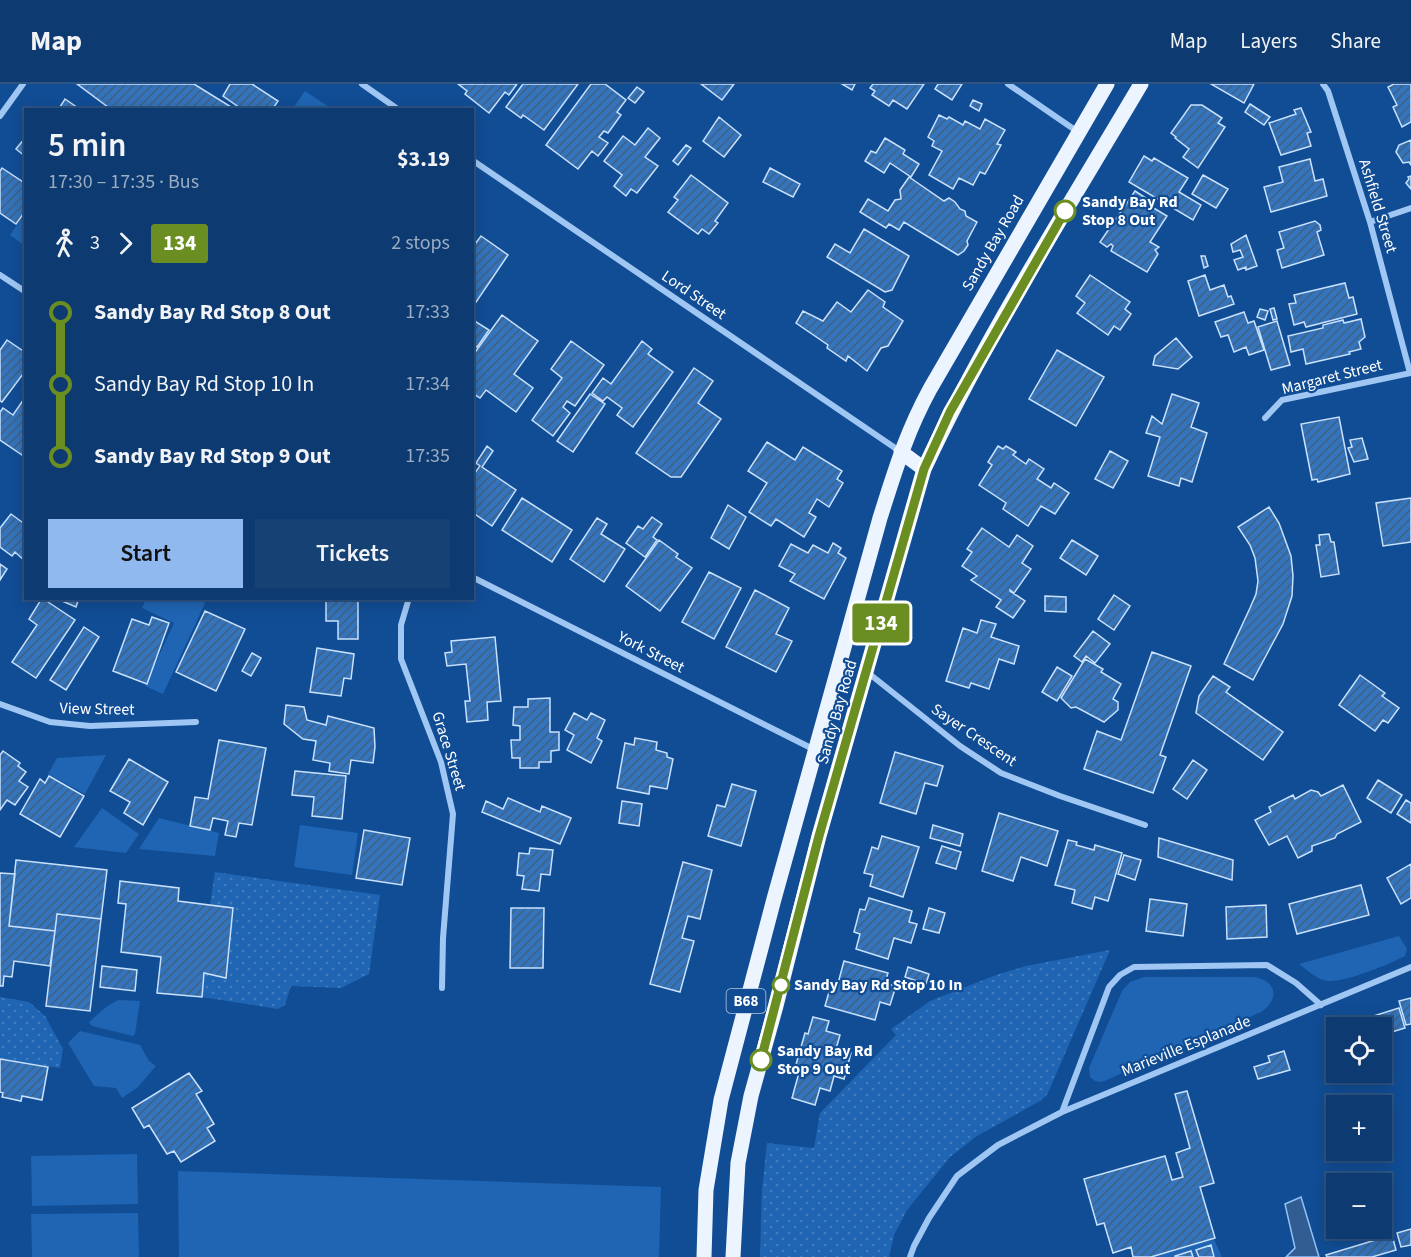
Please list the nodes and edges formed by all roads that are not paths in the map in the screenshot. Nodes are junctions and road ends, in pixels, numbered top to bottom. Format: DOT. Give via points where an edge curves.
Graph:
graph roads {
  1 [pos="22,84"];
  2 [pos="362,84"];
  3 [pos="1008,84"];
  4 [pos="1107,84"];
  5 [pos="1141,84"];
  6 [pos="1323,84"];
  7 [pos="396,108"];
  8 [pos="0,116"];
  9 [pos="1078,132"];
  10 [pos="1102,148"];
  11 [pos="474,161"];
  12 [pos="1411,208"];
  13 [pos="1371,222"];
  14 [pos="0,275"];
  15 [pos="24,291"];
  16 [pos="1410,373"];
  17 [pos="1265,418"];
  18 [pos="900,452"];
  19 [pos="924,469"];
  20 [pos="474,578"];
  21 [pos="408,600"];
  22 [pos="867,672"];
  23 [pos="0,704"];
  24 [pos="196,722"];
  25 [pos="817,751"];
  26 [pos="842,761"];
  27 [pos="1144,825"];
  28 [pos="1411,967"];
  29 [pos="442,988"];
  30 [pos="1321,1005"];
  31 [pos="1062,1112"];
  32 [pos="704,1257"];
  33 [pos="733,1257"];
  34 [pos="910,1257"];
  1 -- 8 [label="street"];
  2 -- 7 [label="street"];
  3 -- 9 [label="street"];
  4 -- 9 [label="main road, Sandy Bay Road / B68"];
  5 -- 10 [label="main road, Sandy Bay Road / B68"];
  6 -- 13 [label="street, Ashfield Street"];
  9 -- 10 [label="main road"];
  9 -- 18 [label="main road, Sandy Bay Road / B68" via="930,389"];
  10 -- 19 [label="main road, Sandy Bay Road / B68" via="950,412"];
  11 -- 18 [label="street, Lord Street"];
  12 -- 13 [label="street"];
  13 -- 16 [label="street, Ashfield Street"];
  14 -- 15 [label="street"];
  16 -- 17 [label="street, Margaret Street" via="1282,400"];
  18 -- 19 [label="main road"];
  18 -- 25 [label="main road, Sandy Bay Road / B68"];
  19 -- 22 [label="main road, Sandy Bay Road / B68"];
  20 -- 25 [label="street, York Street"];
  21 -- 29 [label="street, Grace Street" via="401,625 401,659 441,762 453,813"];
  22 -- 26 [label="main road, Sandy Bay Road / B68"];
  22 -- 27 [label="street, Sayer Crescent" via="960,746 1001,773"];
  23 -- 24 [label="street, View Street" via="50,722 90,726"];
  25 -- 26 [label="main road"];
  25 -- 32 [label="main road, Sandy Bay Road / B68" via="721,1100 706,1190"];
  26 -- 33 [label="main road, Sandy Bay Road / B68" via="751,1096 738,1163"];
  28 -- 30 [label="street, Marieville Esplanade"];
  30 -- 31 [label="street, Marieville Esplanade"];
  30 -- 31 [label="street" via="1296,982 1267,965 1134,967 1109,987"];
  31 -- 34 [label="street, Marieville Esplanade" via="998,1145 957,1176 929,1218"];
}
